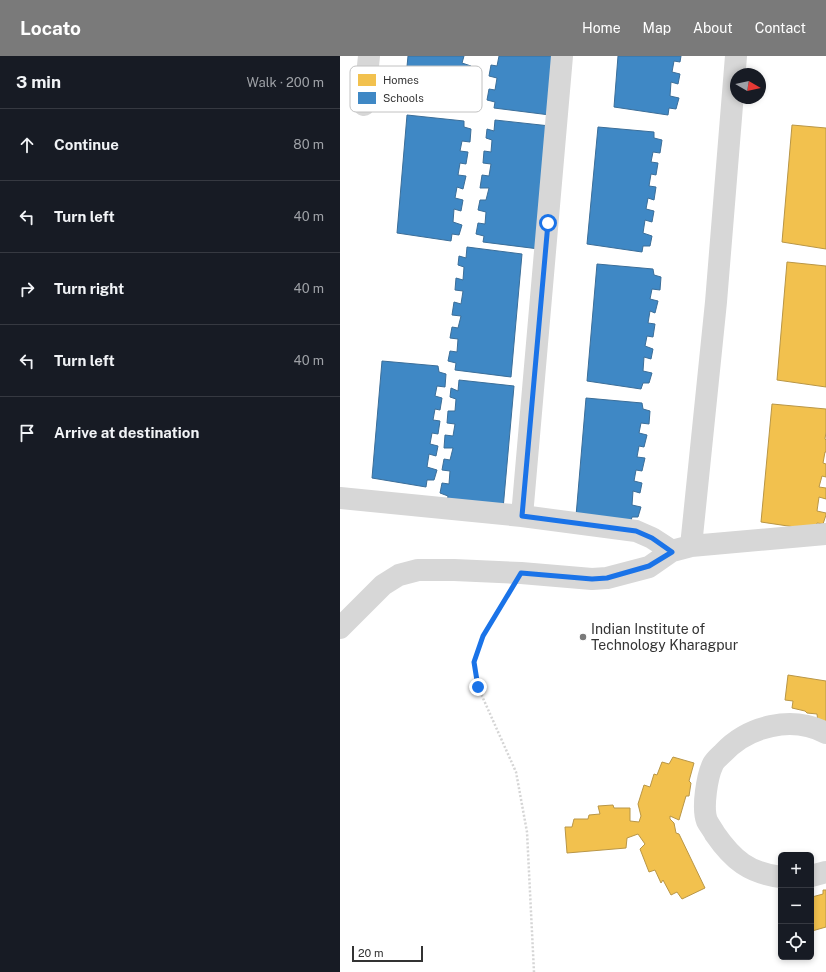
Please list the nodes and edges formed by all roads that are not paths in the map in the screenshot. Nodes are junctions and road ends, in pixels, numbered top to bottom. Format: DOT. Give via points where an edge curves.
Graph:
graph roads {
  1 [pos="369,56"];
  2 [pos="562,56"];
  3 [pos="736,56"];
  4 [pos="368,66"];
  5 [pos="340,498"];
  6 [pos="522,516"];
  7 [pos="826,534"];
  8 [pos="682,549"];
  9 [pos="340,628"];
  10 [pos="826,733"];
  11 [pos="826,872"];
  12 [pos="814,875"];
  13 [pos="778,877"];
  1 -- 4 [label="street"];
  2 -- 6 [label="street"];
  3 -- 8 [label="street" via="716,302"];
  5 -- 6 [label="street"];
  6 -- 8 [label="street" via="636,531"];
  7 -- 8 [label="street"];
  8 -- 9 [label="street" via="649,566 607,578 418,570 399,575 383,585"];
  10 -- 13 [label="street" via="801,725 777,724 755,730 731,744 713,763 705,798 707,820 736,860 751,869"];
  11 -- 12 [label="street"];
}
